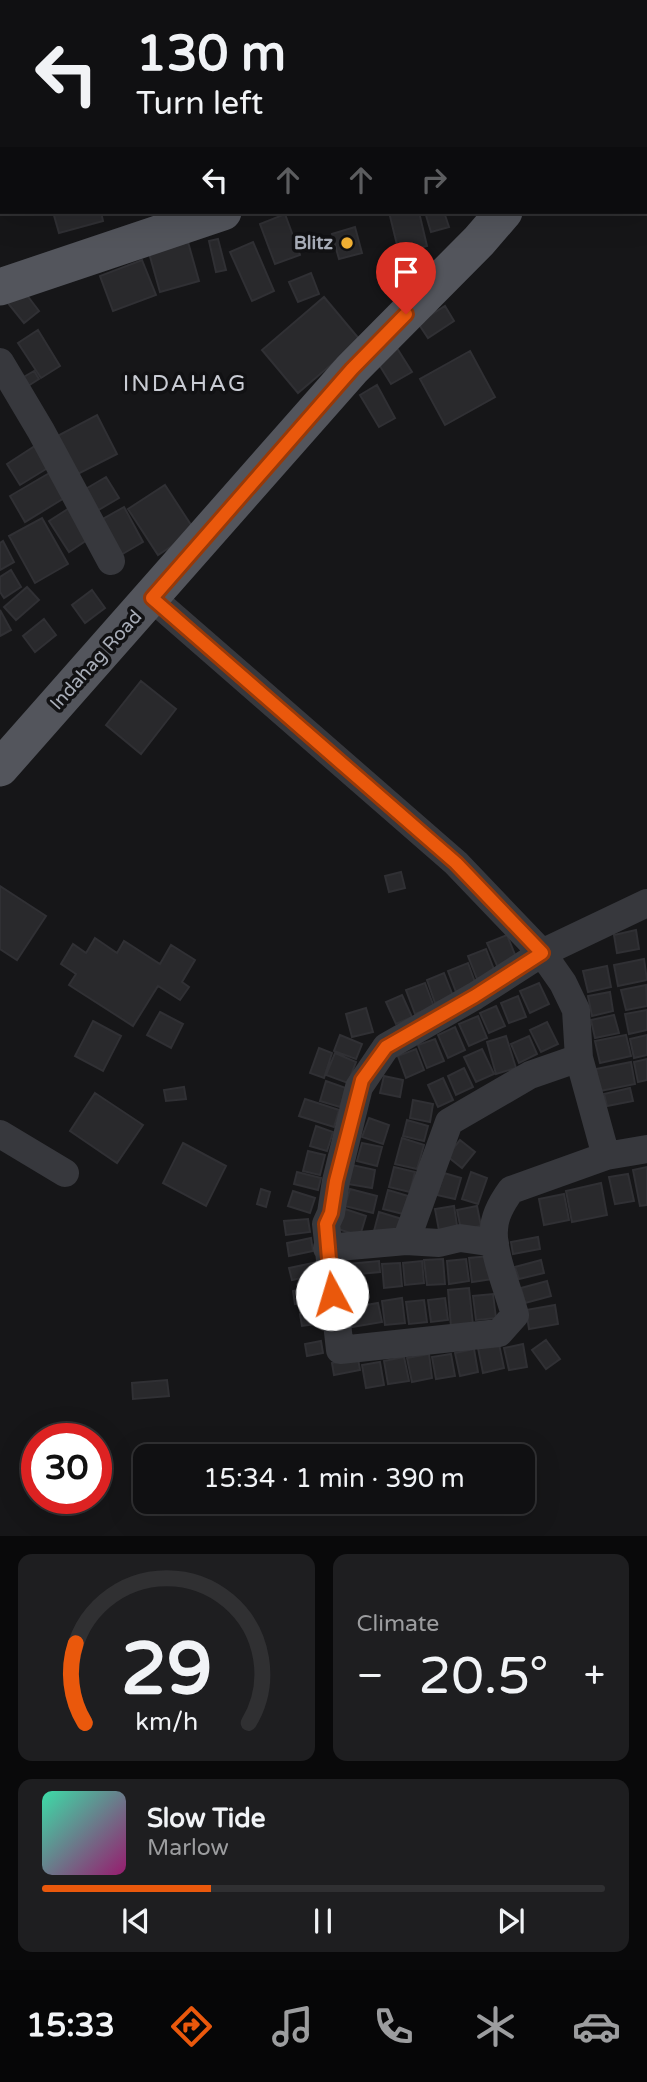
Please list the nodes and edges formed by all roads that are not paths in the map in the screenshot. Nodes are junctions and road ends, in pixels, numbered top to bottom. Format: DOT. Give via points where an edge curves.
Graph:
graph roads {
  1 [pos="217,214"];
  2 [pos="502,214"];
  3 [pos="0,287"];
  4 [pos="0,362"];
  5 [pos="111,561"];
  6 [pos="152,598"];
  7 [pos="3,757"];
  8 [pos="647,906"];
  9 [pos="542,953"];
  10 [pos="579,1058"];
  11 [pos="0,1134"];
  12 [pos="647,1149"];
  13 [pos="606,1156"];
  14 [pos="65,1173"];
  15 [pos="406,1241"];
  16 [pos="495,1243"];
  17 [pos="327,1248"];
  1 -- 3 [label="main road"];
  2 -- 6 [label="main road, Indahag Road" via="352,369"];
  4 -- 5 [label="street"];
  6 -- 7 [label="main road, Indahag Road"];
  6 -- 9 [label="street" via="456,863"];
  8 -- 9 [label="street"];
  9 -- 10 [label="street" via="576,1010"];
  9 -- 17 [label="street" via="386,1047 359,1087 326,1224"];
  10 -- 13 [label="street"];
  10 -- 15 [label="street" via="530,1075 449,1122"];
  11 -- 14 [label="street"];
  12 -- 13 [label="street"];
  13 -- 16 [label="street" via="512,1190 497,1216"];
  15 -- 16 [label="street" via="460,1238"];
  15 -- 17 [label="street"];
  16 -- 17 [label="street" via="514,1315 499,1333 348,1350 340,1350 338,1341"];
}
